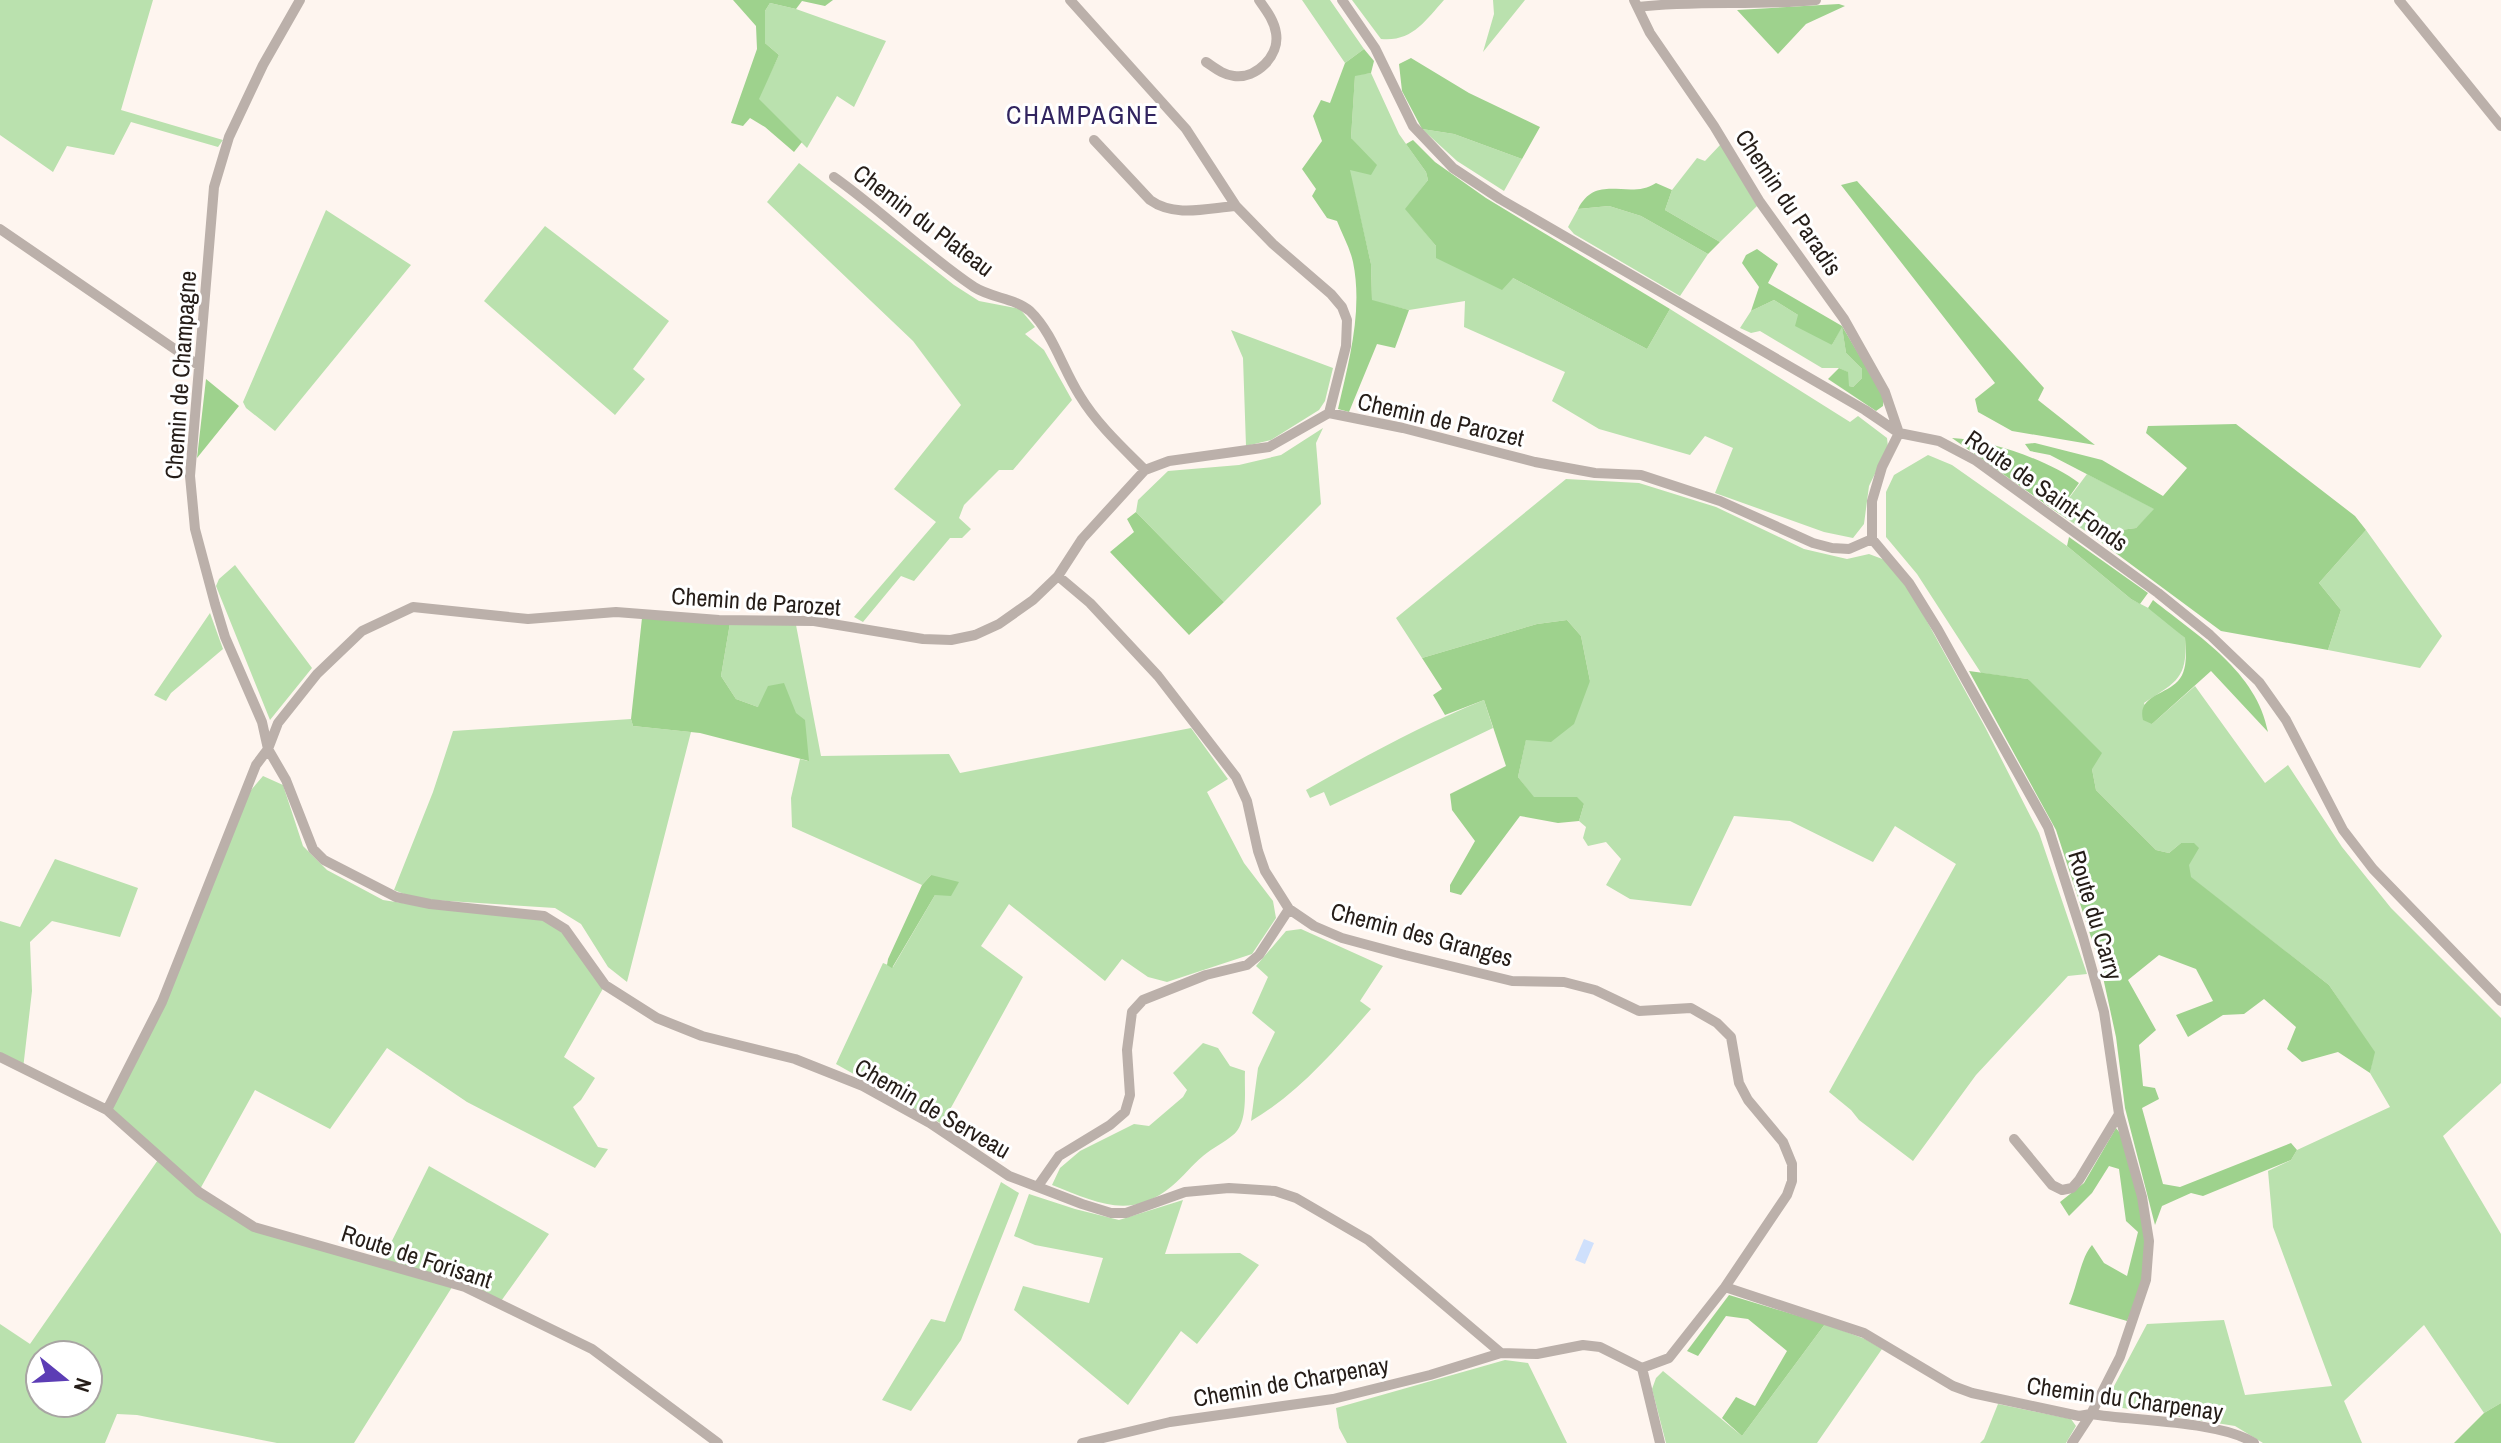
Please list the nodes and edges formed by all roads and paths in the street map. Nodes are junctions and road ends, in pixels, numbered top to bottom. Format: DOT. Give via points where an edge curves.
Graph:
graph roads {
  1 [pos="300,0"];
  2 [pos="1070,0"];
  3 [pos="1259,0"];
  4 [pos="1342,0"];
  5 [pos="1816,0"];
  6 [pos="2399,0"];
  7 [pos="1636,4"];
  8 [pos="1206,62"];
  9 [pos="2501,126"];
  10 [pos="1094,140"];
  11 [pos="834,177"];
  12 [pos="1236,206"];
  13 [pos="0,229"];
  14 [pos="198,365"];
  15 [pos="1329,413"];
  16 [pos="1899,433"];
  17 [pos="1145,470"];
  18 [pos="1872,539"];
  19 [pos="1058,576"];
  20 [pos="268,749"];
  21 [pos="1289,909"];
  22 [pos="2501,1001"];
  23 [pos="0,1057"];
  24 [pos="107,1110"];
  25 [pos="2119,1114"];
  26 [pos="2014,1139"];
  27 [pos="1038,1186"];
  28 [pos="1725,1287"];
  29 [pos="1501,1353"];
  30 [pos="1642,1368"];
  31 [pos="2091,1414"];
  32 [pos="718,1443"];
  33 [pos="1082,1443"];
  34 [pos="1660,1443"];
  35 [pos="2072,1443"];
  36 [pos="2254,1443"];
  1 -- 14 [label="street, Chemin de Champagne" via="229,137 214,187"];
  2 -- 12 [label="street" via="1186,129"];
  3 -- 8 [label="street" via="1276,34 1263,66 1237,77"];
  4 -- 16 [label="street, Route de Saint-Fonds" via="1375,48 1413,126 1453,168"];
  5 -- 7 [label="street"];
  6 -- 9 [label="street"];
  7 -- 16 [label="street, Chemin du Paradis" via="1760,202 1844,319 1885,392"];
  10 -- 12 [label="street" via="1158,206 1177,211"];
  11 -- 17 [label="street, Chemin du Plateau" via="976,289 1029,311 1081,397"];
  12 -- 15 [label="street" via="1331,294 1347,320"];
  13 -- 14 [label="street"];
  14 -- 20 [label="street, Chemin de Champagne" via="190,476 195,529 225,637 262,722"];
  15 -- 17 [label="street, Chemin de Parozet" via="1269,447 1169,461"];
  15 -- 18 [label="street, Chemin de Parozet" via="1535,462 1641,475 1832,548 1849,549"];
  16 -- 18 [label="street" via="1872,501"];
  16 -- 22 [label="street, Route de Saint-Fonds" via="1939,441 1975,460 2210,635 2259,682 2286,720 2343,830 2373,869"];
  17 -- 19 [label="street, Chemin de Parozet" via="1082,539"];
  18 -- 25 [label="street, Route du Carry" via="1924,606 2048,827 2104,1012"];
  19 -- 20 [label="street, Chemin de Parozet" via="999,624 951,640 814,621 616,612 519,618 413,607 362,631 317,674 278,723"];
  19 -- 21 [label="street, Chemin des Granges" via="1158,676 1236,777 1265,871"];
  20 -- 24 [label="street" via="256,765 162,1002"];
  20 -- 27 [label="street, Chemin de Serveau" via="286,780 306,838 324,860 396,897 544,916 565,929 605,985 657,1018 702,1036 795,1059 863,1086 1009,1176"];
  21 -- 27 [label="street" via="1247,965 1143,1000 1132,1012 1125,1112 1059,1156"];
  21 -- 28 [label="street, Chemin des Granges" via="1342,938 1405,955 1512,981 1564,982 1639,1011 1691,1008 1717,1023 1731,1037 1739,1083 1748,1100 1783,1142 1792,1164 1787,1195"];
  23 -- 24 [label="street, Route de Forisant"];
  24 -- 32 [label="street, Route de Forisant" via="199,1192 254,1227 465,1287 592,1349"];
  25 -- 26 [label="street" via="2072,1188 2052,1185"];
  25 -- 31 [label="street, Route du Carry" via="2142,1197 2149,1241 2146,1280 2120,1357"];
  27 -- 29 [label="street, Chemin de Serveau" via="1111,1213 1126,1213 1185,1192 1229,1188 1296,1198 1368,1240"];
  28 -- 30 [label="street, Chemin des Granges" via="1669,1358"];
  28 -- 31 [label="street, Chemin du Charpenay" via="1864,1333 1972,1393 2079,1416"];
  29 -- 30 [label="street, Chemin de Charpenay" via="1537,1354 1583,1345 1600,1347"];
  29 -- 33 [label="street, Chemin de Charpenay" via="1333,1399 1170,1422"];
  30 -- 34 [label="street"];
  31 -- 35 [label="street, Route du Carry"];
  31 -- 36 [label="street, Chemin du Charpenay" via="2208,1427"];
}
